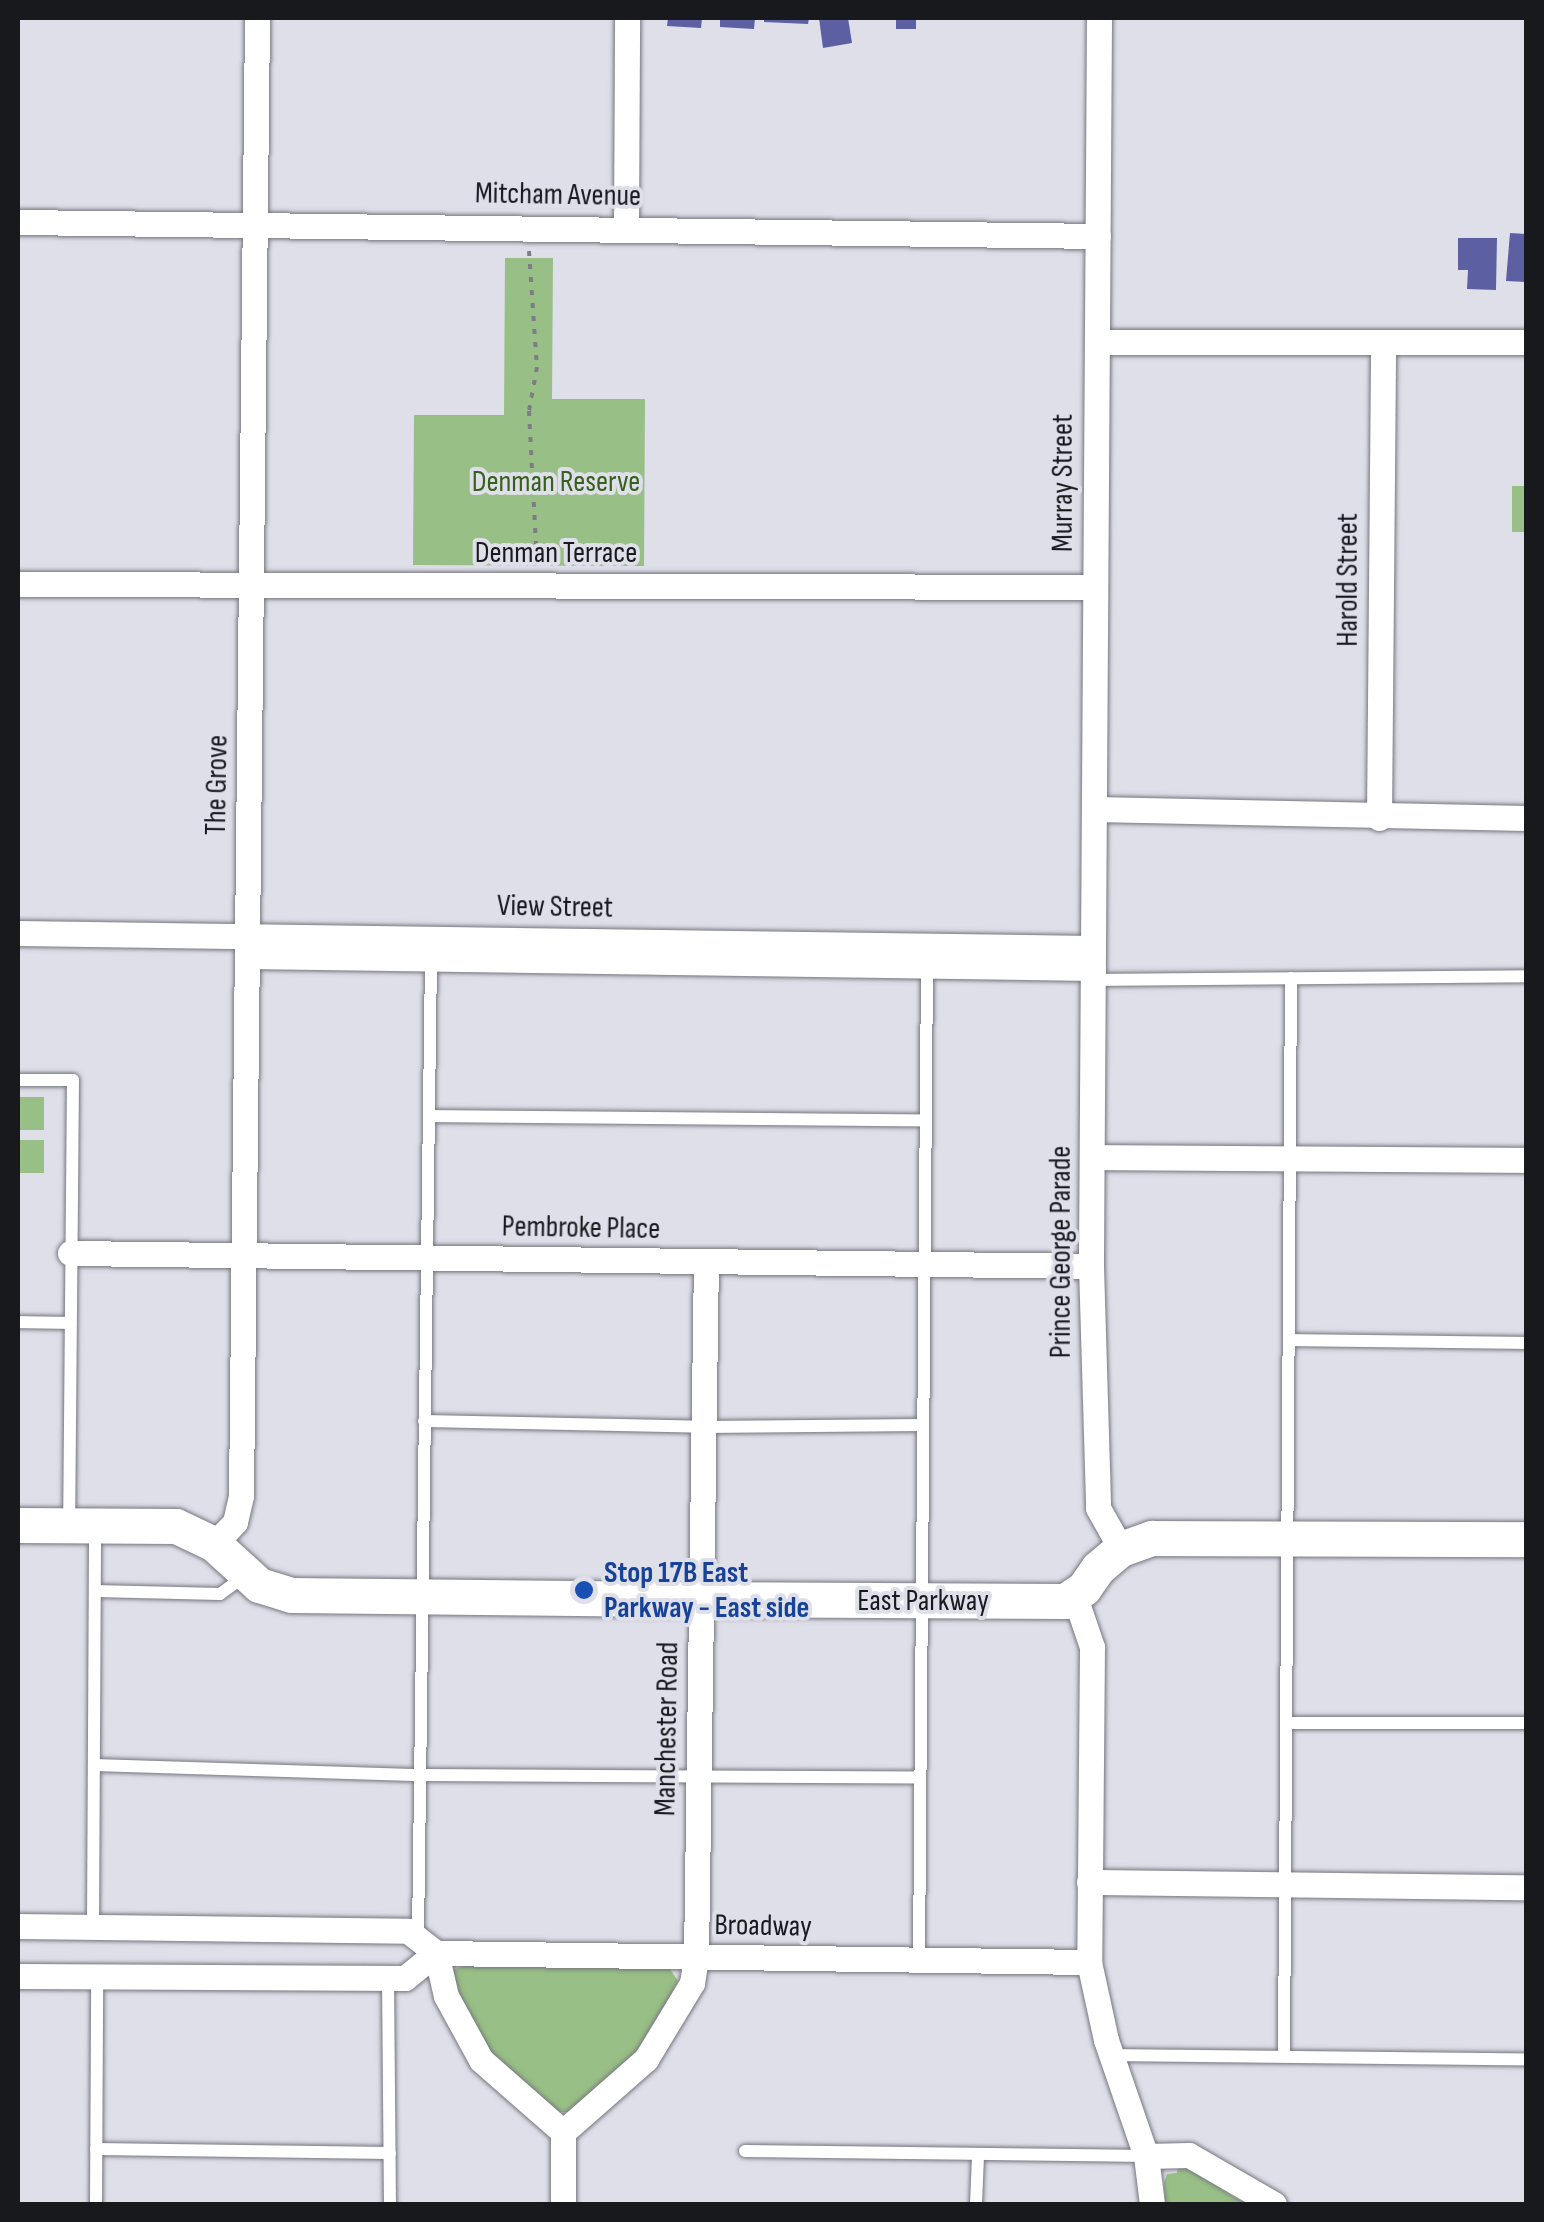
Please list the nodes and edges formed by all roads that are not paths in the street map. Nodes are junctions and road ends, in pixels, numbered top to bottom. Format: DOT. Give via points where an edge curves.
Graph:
graph roads {
  1 [pos="258,18"];
  2 [pos="627,18"];
  3 [pos="1099,18"];
  4 [pos="18,222"];
  5 [pos="256,223"];
  6 [pos="626,229"];
  7 [pos="1098,236"];
  8 [pos="1096,342"];
  9 [pos="1382,342"];
  10 [pos="1526,342"];
  11 [pos="18,584"];
  12 [pos="254,584"];
  13 [pos="1095,587"];
  14 [pos="1095,809"];
  15 [pos="1379,818"];
  16 [pos="1526,818"];
  17 [pos="18,933"];
  18 [pos="247,946"];
  19 [pos="431,958"];
  20 [pos="927,965"];
  21 [pos="1093,965"];
  22 [pos="1526,976"];
  23 [pos="1291,978"];
  24 [pos="18,1080"];
  25 [pos="429,1116"];
  26 [pos="925,1120"];
  27 [pos="1092,1157"];
  28 [pos="1292,1160"];
  29 [pos="1526,1160"];
  30 [pos="70,1253"];
  31 [pos="242,1256"];
  32 [pos="428,1258"];
  33 [pos="706,1262"];
  34 [pos="924,1264"];
  35 [pos="1091,1266"];
  36 [pos="18,1322"];
  37 [pos="68,1323"];
  38 [pos="1290,1340"];
  39 [pos="1526,1343"];
  40 [pos="424,1421"];
  41 [pos="923,1425"];
  42 [pos="704,1427"];
  43 [pos="18,1525"];
  44 [pos="82,1526"];
  45 [pos="1287,1537"];
  46 [pos="1526,1538"];
  47 [pos="214,1544"];
  48 [pos="1121,1549"];
  49 [pos="245,1576"];
  50 [pos="95,1591"];
  51 [pos="424,1597"];
  52 [pos="1075,1597"];
  53 [pos="702,1600"];
  54 [pos="924,1600"];
  55 [pos="1286,1723"];
  56 [pos="1526,1723"];
  57 [pos="94,1765"];
  58 [pos="421,1774"];
  59 [pos="699,1774"];
  60 [pos="920,1778"];
  61 [pos="1088,1882"];
  62 [pos="1284,1885"];
  63 [pos="1526,1887"];
  64 [pos="18,1926"];
  65 [pos="92,1926"];
  66 [pos="427,1946"];
  67 [pos="696,1957"];
  68 [pos="918,1960"];
  69 [pos="1089,1962"];
  70 [pos="18,1976"];
  71 [pos="97,1976"];
  72 [pos="388,1978"];
  73 [pos="1111,2055"];
  74 [pos="1284,2056"];
  75 [pos="1526,2058"];
  76 [pos="563,2132"];
  77 [pos="96,2149"];
  78 [pos="745,2151"];
  79 [pos="390,2153"];
  80 [pos="1146,2156"];
  81 [pos="978,2157"];
  82 [pos="96,2204"];
  83 [pos="390,2204"];
  84 [pos="563,2204"];
  85 [pos="976,2204"];
  86 [pos="1152,2204"];
  87 [pos="1274,2204"];
  1 -- 5 [label="street, The Grove"];
  2 -- 6 [label="street"];
  3 -- 7 [label="street, Murray Street"];
  4 -- 5 [label="street, Mitcham Avenue"];
  5 -- 6 [label="street, Mitcham Avenue"];
  5 -- 12 [label="street, The Grove"];
  6 -- 7 [label="street, Mitcham Avenue"];
  7 -- 8 [label="street, Murray Street"];
  8 -- 9 [label="street"];
  8 -- 13 [label="street, Murray Street"];
  9 -- 10 [label="street"];
  9 -- 15 [label="street, Harold Street"];
  11 -- 12 [label="street, Denman Terrace"];
  12 -- 13 [label="street, Denman Terrace"];
  12 -- 18 [label="street, The Grove"];
  13 -- 14 [label="street, Murray Street"];
  14 -- 15 [label="street"];
  14 -- 21 [label="street, Murray Street"];
  15 -- 16 [label="street"];
  17 -- 18 [label="street, View Street"];
  18 -- 19 [label="street, View Street"];
  18 -- 21 [label="street, View Street"];
  18 -- 31 [label="street, The Grove"];
  19 -- 20 [label="street, View Street"];
  19 -- 25 [label="lane"];
  20 -- 21 [label="street, View Street"];
  20 -- 26 [label="lane"];
  21 -- 23 [label="lane"];
  21 -- 27 [label="street, Prince George Parade"];
  22 -- 23 [label="lane"];
  23 -- 28 [label="lane"];
  24 -- 30 [label="lane" via="73,1080"];
  25 -- 26 [label="lane"];
  25 -- 32 [label="lane"];
  26 -- 34 [label="lane"];
  27 -- 28 [label="street"];
  27 -- 35 [label="street, Prince George Parade"];
  28 -- 29 [label="street"];
  28 -- 38 [label="lane"];
  30 -- 31 [label="street, Pembroke Place"];
  30 -- 37 [label="lane"];
  31 -- 32 [label="street, Pembroke Place"];
  31 -- 47 [label="street, The Grove" via="240,1496 235,1522"];
  32 -- 33 [label="street, Pembroke Place"];
  32 -- 40 [label="lane"];
  33 -- 34 [label="street, Pembroke Place"];
  33 -- 42 [label="street, Manchester Road"];
  34 -- 35 [label="street, Pembroke Place"];
  34 -- 41 [label="lane"];
  35 -- 48 [label="street, Prince George Parade" via="1098,1508"];
  36 -- 37 [label="lane"];
  37 -- 44 [label="lane"];
  38 -- 39 [label="lane"];
  38 -- 45 [label="lane"];
  40 -- 42 [label="lane"];
  40 -- 51 [label="lane"];
  41 -- 42 [label="lane"];
  41 -- 54 [label="lane"];
  42 -- 53 [label="street, Manchester Road"];
  43 -- 44 [label="street, East Parkway"];
  44 -- 47 [label="street, East Parkway" via="176,1526"];
  44 -- 50 [label="lane"];
  45 -- 46 [label="street"];
  45 -- 48 [label="street" via="1169,1536"];
  45 -- 55 [label="lane"];
  47 -- 49 [label="street, East Parkway"];
  48 -- 52 [label="street"];
  49 -- 50 [label="lane" via="220,1594"];
  49 -- 51 [label="street, East Parkway" via="291,1595"];
  50 -- 57 [label="lane"];
  51 -- 53 [label="street, East Parkway"];
  51 -- 58 [label="lane"];
  52 -- 54 [label="street, East Parkway"];
  52 -- 61 [label="street" via="1092,1647"];
  53 -- 54 [label="street, East Parkway"];
  53 -- 59 [label="street, Manchester Road"];
  54 -- 60 [label="lane"];
  55 -- 56 [label="lane"];
  55 -- 62 [label="lane"];
  57 -- 58 [label="lane"];
  57 -- 65 [label="lane"];
  58 -- 59 [label="lane"];
  58 -- 66 [label="lane"];
  59 -- 60 [label="lane"];
  59 -- 67 [label="street, Manchester Road"];
  60 -- 68 [label="lane"];
  61 -- 62 [label="street"];
  61 -- 69 [label="street"];
  62 -- 63 [label="street"];
  62 -- 74 [label="lane"];
  64 -- 65 [label="street, Broadway"];
  65 -- 66 [label="street, Broadway" via="408,1931"];
  66 -- 67 [label="street, Broadway"];
  66 -- 72 [label="street" via="404,1978"];
  66 -- 76 [label="street" via="481,2060"];
  67 -- 68 [label="street, Broadway"];
  67 -- 76 [label="street, Manchester Road" via="692,1983 646,2059"];
  68 -- 69 [label="street, Broadway"];
  69 -- 73 [label="street"];
  70 -- 71 [label="street"];
  71 -- 72 [label="street"];
  71 -- 77 [label="lane"];
  72 -- 79 [label="lane"];
  73 -- 74 [label="lane"];
  73 -- 80 [label="street"];
  74 -- 75 [label="lane"];
  76 -- 84 [label="street"];
  77 -- 79 [label="lane"];
  77 -- 82 [label="lane"];
  78 -- 81 [label="lane"];
  79 -- 83 [label="lane"];
  80 -- 81 [label="lane"];
  80 -- 86 [label="street"];
  80 -- 87 [label="street" via="1189,2155"];
  81 -- 85 [label="lane"];
}
